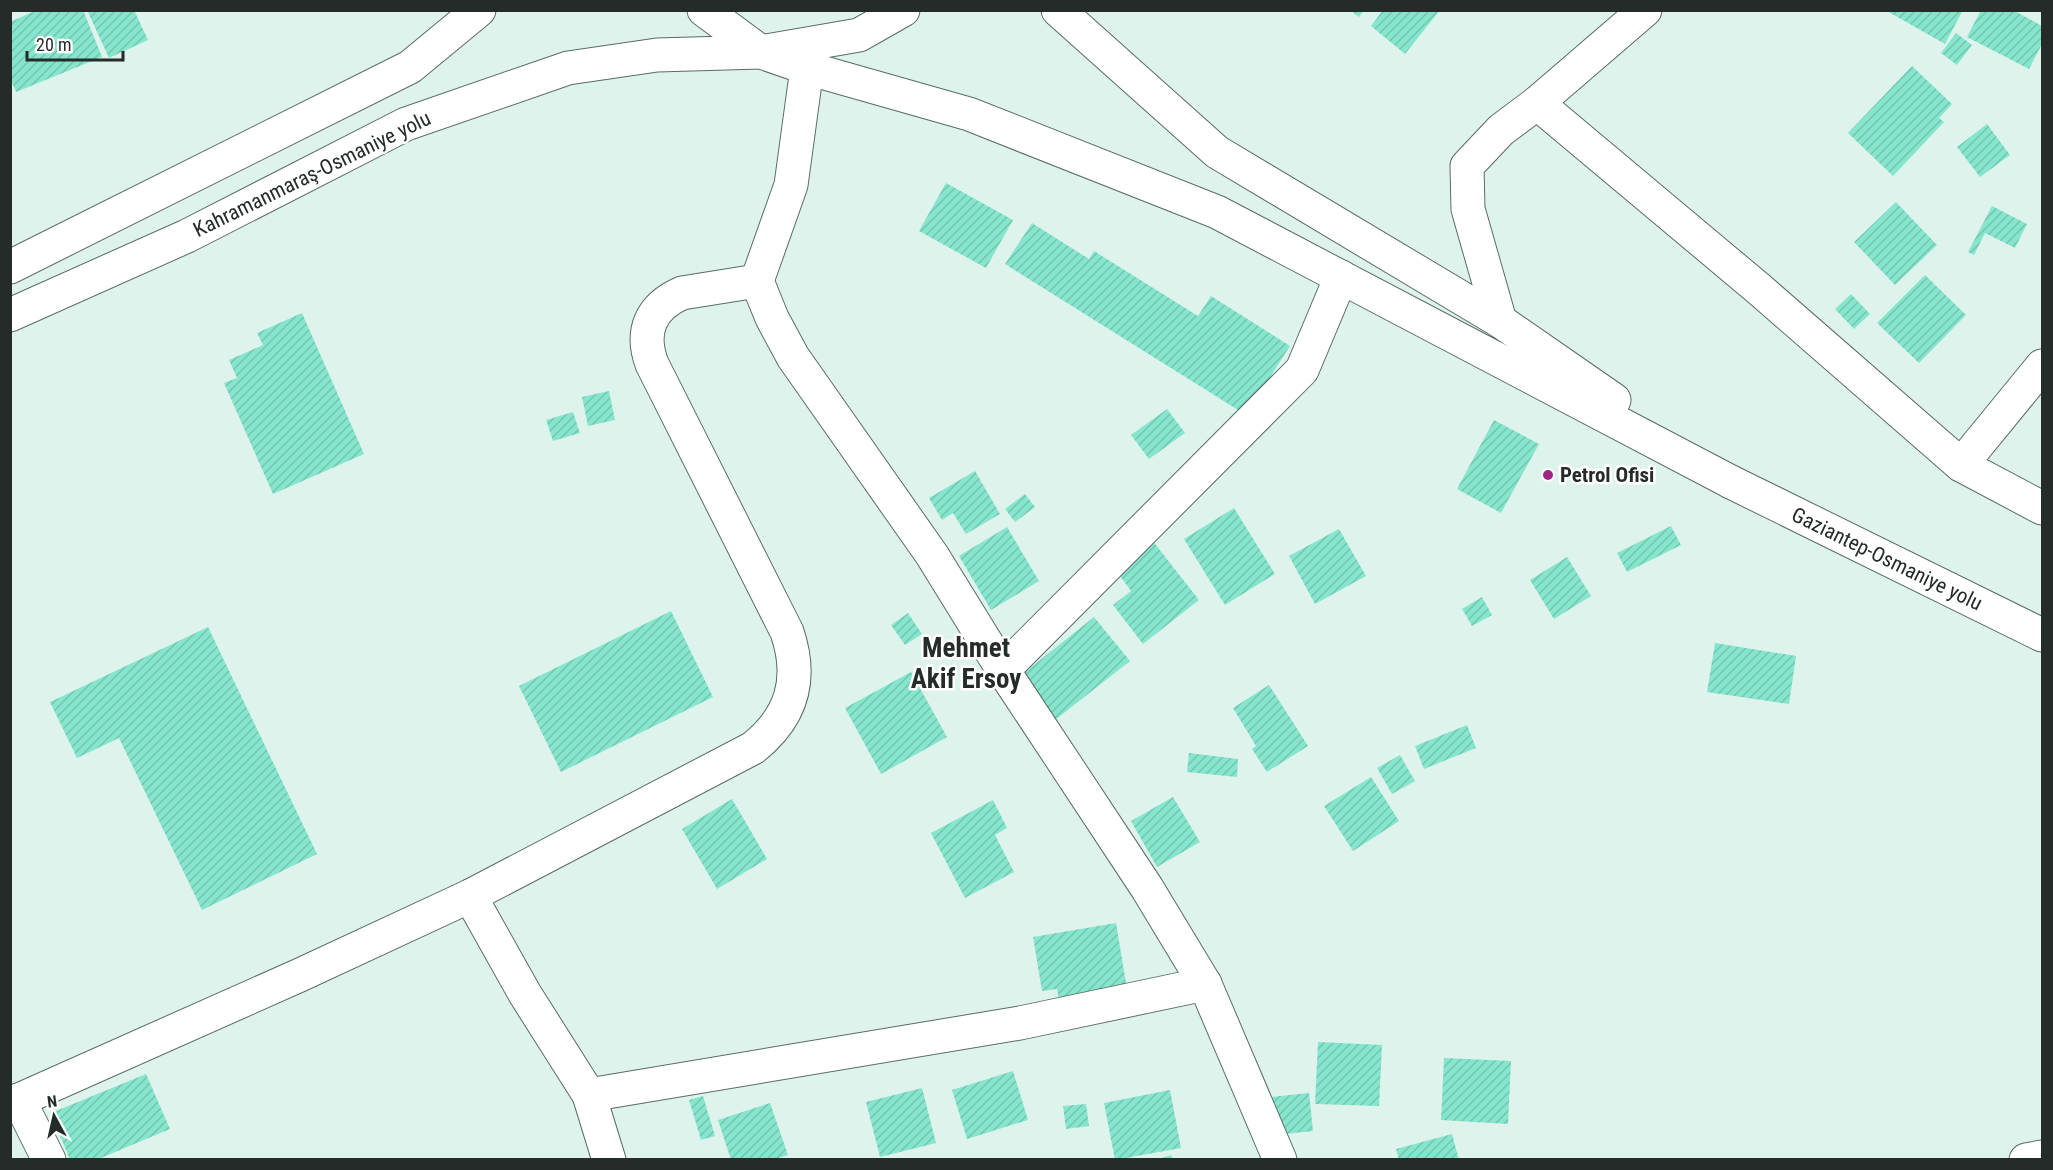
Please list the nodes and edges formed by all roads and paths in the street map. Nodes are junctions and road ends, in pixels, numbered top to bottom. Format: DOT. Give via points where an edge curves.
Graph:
graph roads {
  1 [pos="479,10"];
  2 [pos="704,10"];
  3 [pos="903,10"];
  4 [pos="1058,10"];
  5 [pos="1645,10"];
  6 [pos="761,52"];
  7 [pos="807,68"];
  8 [pos="1537,103"];
  9 [pos="10,267"];
  10 [pos="1341,277"];
  11 [pos="757,281"];
  12 [pos="10,315"];
  13 [pos="1500,321"];
  14 [pos="2043,366"];
  15 [pos="1961,465"];
  16 [pos="1731,482"];
  17 [pos="2043,508"];
  18 [pos="2043,635"];
  19 [pos="1003,670"];
  20 [pos="470,896"];
  21 [pos="1205,984"];
  22 [pos="589,1095"];
  23 [pos="15,1101"];
  24 [pos="2043,1157"];
  25 [pos="49,1160"];
  26 [pos="609,1160"];
  27 [pos="1280,1160"];
  28 [pos="2026,1160"];
  1 -- 9 [label="main road" via="410,68"];
  2 -- 6 [label="main road"];
  3 -- 6 [label="main road, Kahramanmaraş-Osmaniye yolu" via="859,35"];
  4 -- 13 [label="main road" via="1217,153"];
  5 -- 8 [label="main road"];
  6 -- 7 [label="main road"];
  6 -- 12 [label="main road, Kahramanmaraş-Osmaniye yolu" via="657,55 568,69 406,124 187,236"];
  7 -- 10 [label="main road" via="969,114 1217,212"];
  7 -- 11 [label="main road" via="791,185"];
  8 -- 13 [label="main road" via="1501,130 1467,166 1468,208"];
  8 -- 15 [label="main road"];
  10 -- 16 [label="main road"];
  10 -- 19 [label="main road" via="1302,370"];
  11 -- 19 [label="main road" via="793,357 932,555"];
  11 -- 20 [label="main road" via="671,298 653,315 646,340 652,364 787,632 795,679 786,711 767,738 753,748"];
  13 -- 16 [label="main road"];
  14 -- 15 [label="main road"];
  15 -- 17 [label="main road"];
  16 -- 18 [label="main road, Gaziantep-Osmaniye yolu"];
  19 -- 21 [label="main road" via="1147,888"];
  20 -- 22 [label="main road" via="525,994"];
  20 -- 23 [label="main road"];
  21 -- 22 [label="main road" via="1020,1023"];
  21 -- 27 [label="main road"];
  22 -- 26 [label="main road"];
  23 -- 25 [label="main road"];
  24 -- 28 [label="main road"];
}
